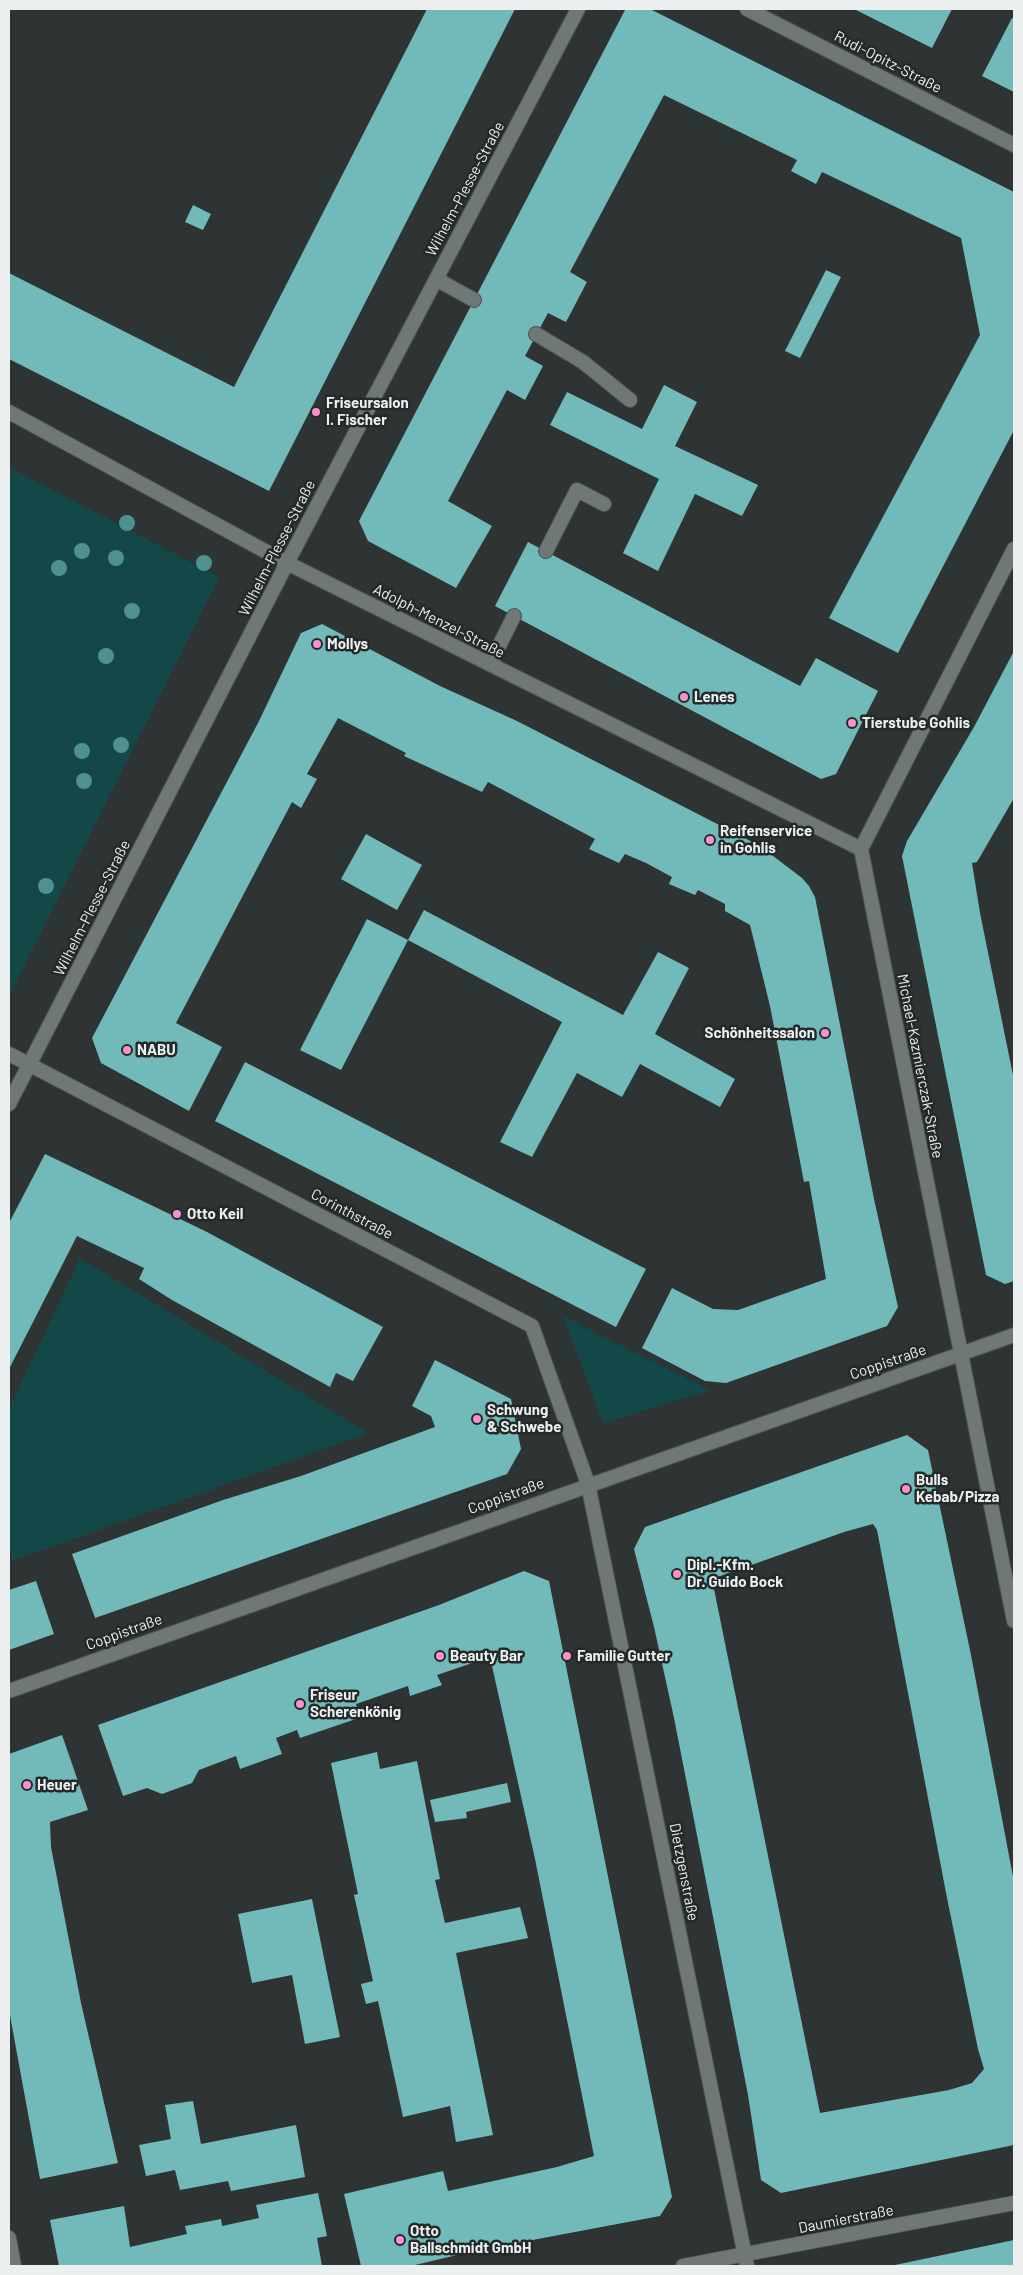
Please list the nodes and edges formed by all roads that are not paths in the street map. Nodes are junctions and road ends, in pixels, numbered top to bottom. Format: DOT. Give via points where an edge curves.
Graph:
graph roads {
  1 [pos="578,9"];
  2 [pos="747,9"];
  3 [pos="1014,145"];
  4 [pos="436,279"];
  5 [pos="474,300"];
  6 [pos="536,334"];
  7 [pos="630,400"];
  8 [pos="9,412"];
  9 [pos="604,504"];
  10 [pos="1014,549"];
  11 [pos="546,551"];
  12 [pos="287,563"];
  13 [pos="514,616"];
  14 [pos="490,664"];
  15 [pos="861,849"];
  16 [pos="9,1054"];
  17 [pos="30,1064"];
  18 [pos="9,1104"];
  19 [pos="1014,1335"];
  20 [pos="961,1354"];
  21 [pos="588,1484"];
  22 [pos="1014,1620"];
  23 [pos="9,1690"];
  24 [pos="1014,2203"];
  25 [pos="9,2238"];
  26 [pos="745,2261"];
  27 [pos="14,2266"];
  28 [pos="684,2266"];
  1 -- 4 [label="street, Wilhelm-Plesse-Straße"];
  2 -- 3 [label="street, Rudi-Opitz-Straße"];
  4 -- 5 [label="street"];
  4 -- 12 [label="street, Wilhelm-Plesse-Straße"];
  6 -- 7 [label="street" via="583,362"];
  8 -- 12 [label="street, Adolph-Menzel-Straße"];
  9 -- 11 [label="street" via="576,490"];
  10 -- 15 [label="street"];
  12 -- 14 [label="street, Adolph-Menzel-Straße"];
  12 -- 17 [label="street, Wilhelm-Plesse-Straße"];
  13 -- 14 [label="street"];
  14 -- 15 [label="street, Adolph-Menzel-Straße"];
  15 -- 20 [label="street, Michael-Kazmierczak-Straße"];
  16 -- 17 [label="street, Corinthstraße"];
  17 -- 18 [label="street, Wilhelm-Plesse-Straße"];
  17 -- 21 [label="street, Corinthstraße" via="532,1326"];
  19 -- 20 [label="street, Coppistraße"];
  20 -- 21 [label="street, Coppistraße"];
  20 -- 22 [label="street, Michael-Kazmierczak-Straße"];
  21 -- 23 [label="street, Coppistraße"];
  21 -- 26 [label="street, Dietzgenstraße"];
  24 -- 26 [label="street, Daumierstraße"];
  25 -- 27 [label="street"];
  26 -- 28 [label="street, Daumierstraße"];
}
